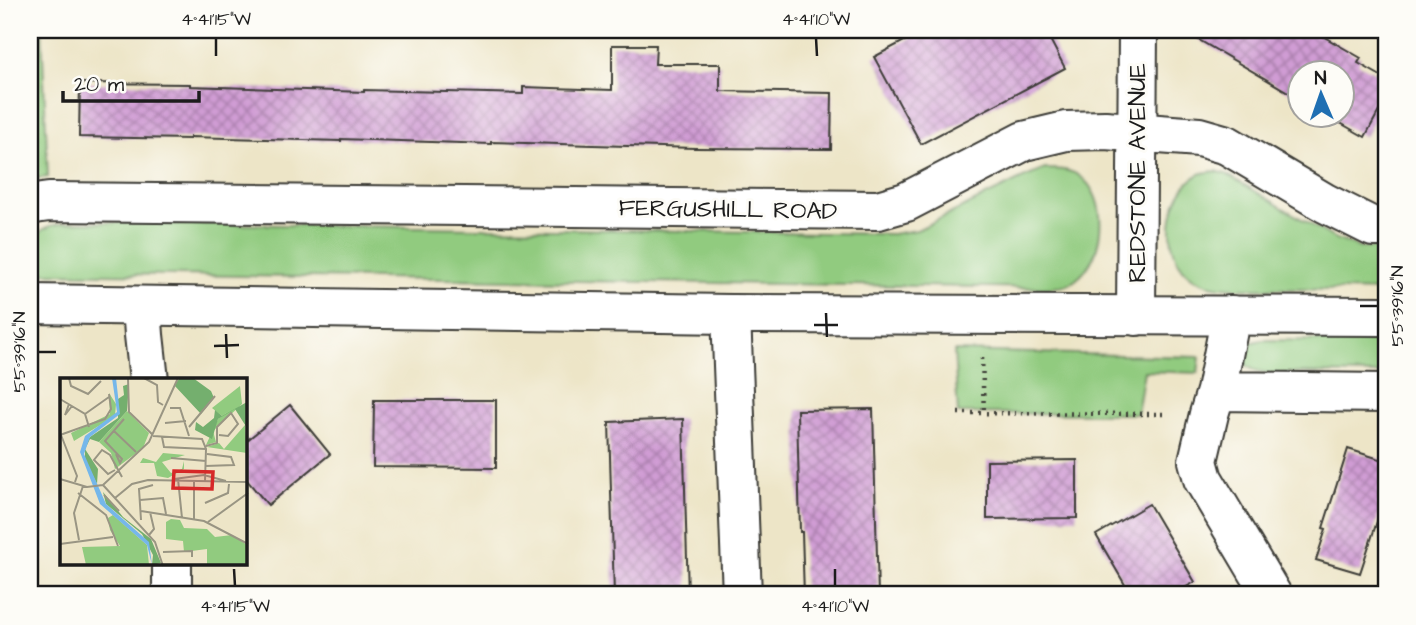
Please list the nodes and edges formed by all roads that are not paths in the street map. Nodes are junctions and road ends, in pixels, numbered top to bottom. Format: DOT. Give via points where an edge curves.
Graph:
graph roads {
  1 [pos="1138,30"];
  2 [pos="1137,132"];
  3 [pos="30,206"];
  4 [pos="1386,227"];
  5 [pos="30,304"];
  6 [pos="142,306"];
  7 [pos="731,314"];
  8 [pos="1231,315"];
  9 [pos="1136,316"];
  10 [pos="1386,316"];
  11 [pos="149,378"];
  12 [pos="1386,393"];
  13 [pos="1212,402"];
  14 [pos="172,566"];
  15 [pos="172,595"];
  16 [pos="741,595"];
  17 [pos="1272,595"];
  1 -- 2 [label="street, REDSTONE AVENUE"];
  2 -- 3 [label="street, FERGUSHILL ROAD" via="1066,131 1024,141 906,202 878,210 49,202"];
  2 -- 4 [label="street, FERGUSHILL ROAD" via="1199,137 1227,145 1325,203 1373,227"];
  2 -- 9 [label="street, REDSTONE AVENUE"];
  5 -- 6 [label="street"];
  6 -- 7 [label="street"];
  6 -- 11 [label="street"];
  7 -- 9 [label="street"];
  7 -- 16 [label="street"];
  8 -- 9 [label="street"];
  8 -- 10 [label="street"];
  8 -- 13 [label="street"];
  12 -- 13 [label="street"];
  13 -- 17 [label="street" via="1198,461 1203,479"];
  14 -- 15 [label="street"];
}
